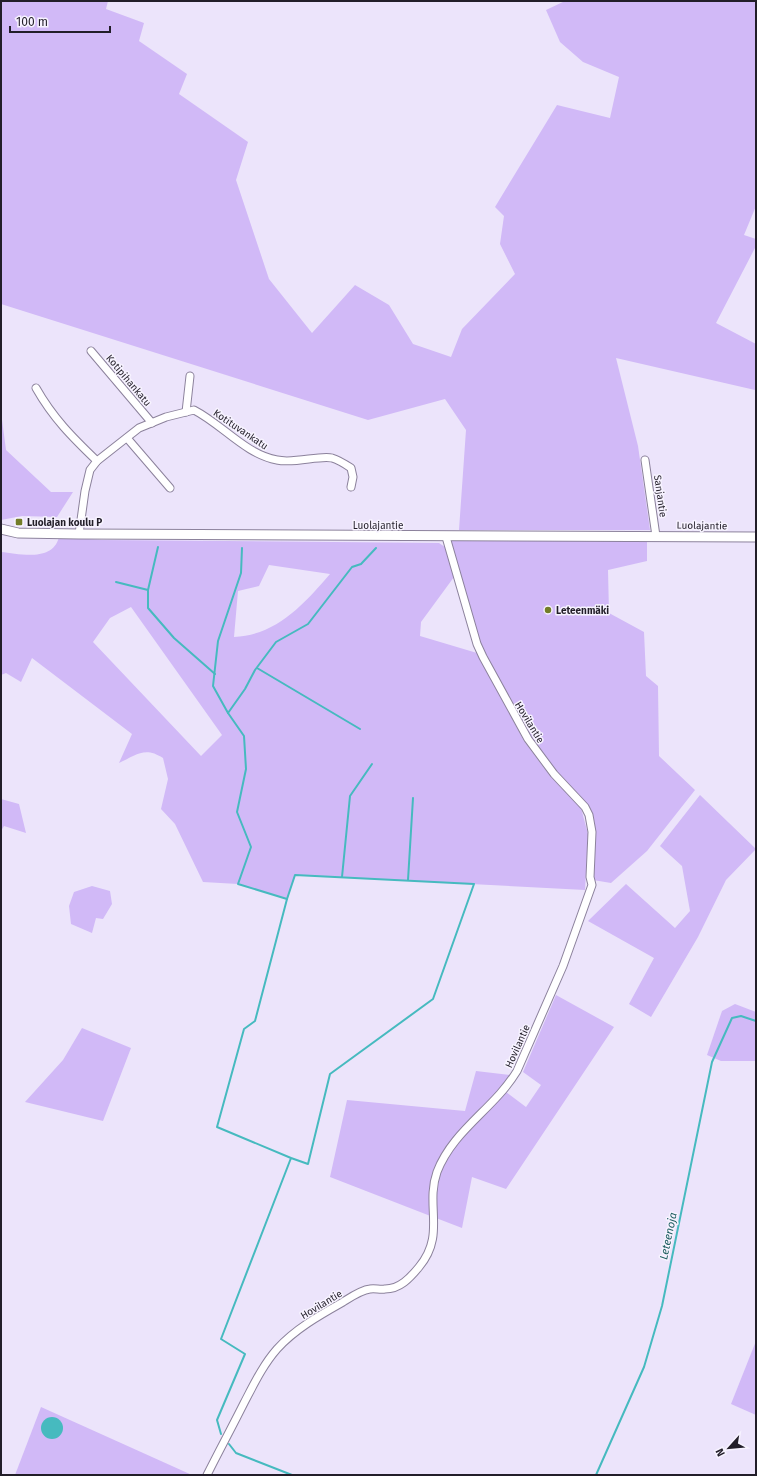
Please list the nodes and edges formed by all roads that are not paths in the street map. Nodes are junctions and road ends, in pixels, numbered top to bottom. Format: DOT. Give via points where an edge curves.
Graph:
graph roads {
  1 [pos="91,351"];
  2 [pos="190,376"];
  3 [pos="36,388"];
  4 [pos="186,412"];
  5 [pos="152,423"];
  6 [pos="127,438"];
  7 [pos="645,460"];
  8 [pos="97,461"];
  9 [pos="352,487"];
  10 [pos="170,488"];
  11 [pos="1,529"];
  12 [pos="79,534"];
  13 [pos="656,536"];
  14 [pos="446,537"];
  15 [pos="756,537"];
  16 [pos="206,1475"];
  1 -- 5 [label="street, Kotipihankatu"];
  2 -- 4 [label="street"];
  3 -- 8 [label="street" via="62,427"];
  4 -- 5 [label="street"];
  4 -- 9 [label="street, Kotituvankatu" via="194,410 263,457 294,462 331,457 351,468"];
  5 -- 6 [label="street" via="139,428"];
  6 -- 8 [label="street"];
  6 -- 10 [label="street"];
  7 -- 13 [label="street, Sanjantie"];
  8 -- 12 [label="street" via="90,470"];
  11 -- 12 [label="main road, Luolajantie"];
  12 -- 14 [label="main road, Luolajantie"];
  13 -- 14 [label="main road, Luolajantie"];
  13 -- 15 [label="main road, Luolajantie"];
  14 -- 16 [label="street, Hovilantie" via="483,657 528,739 589,814 592,832 592,885 563,966 517,1071 511,1082 455,1138 445,1155 437,1173 434,1192 434,1236 423,1262 404,1283 395,1288 370,1289 357,1294 309,1322 278,1348 257,1378"];
}
